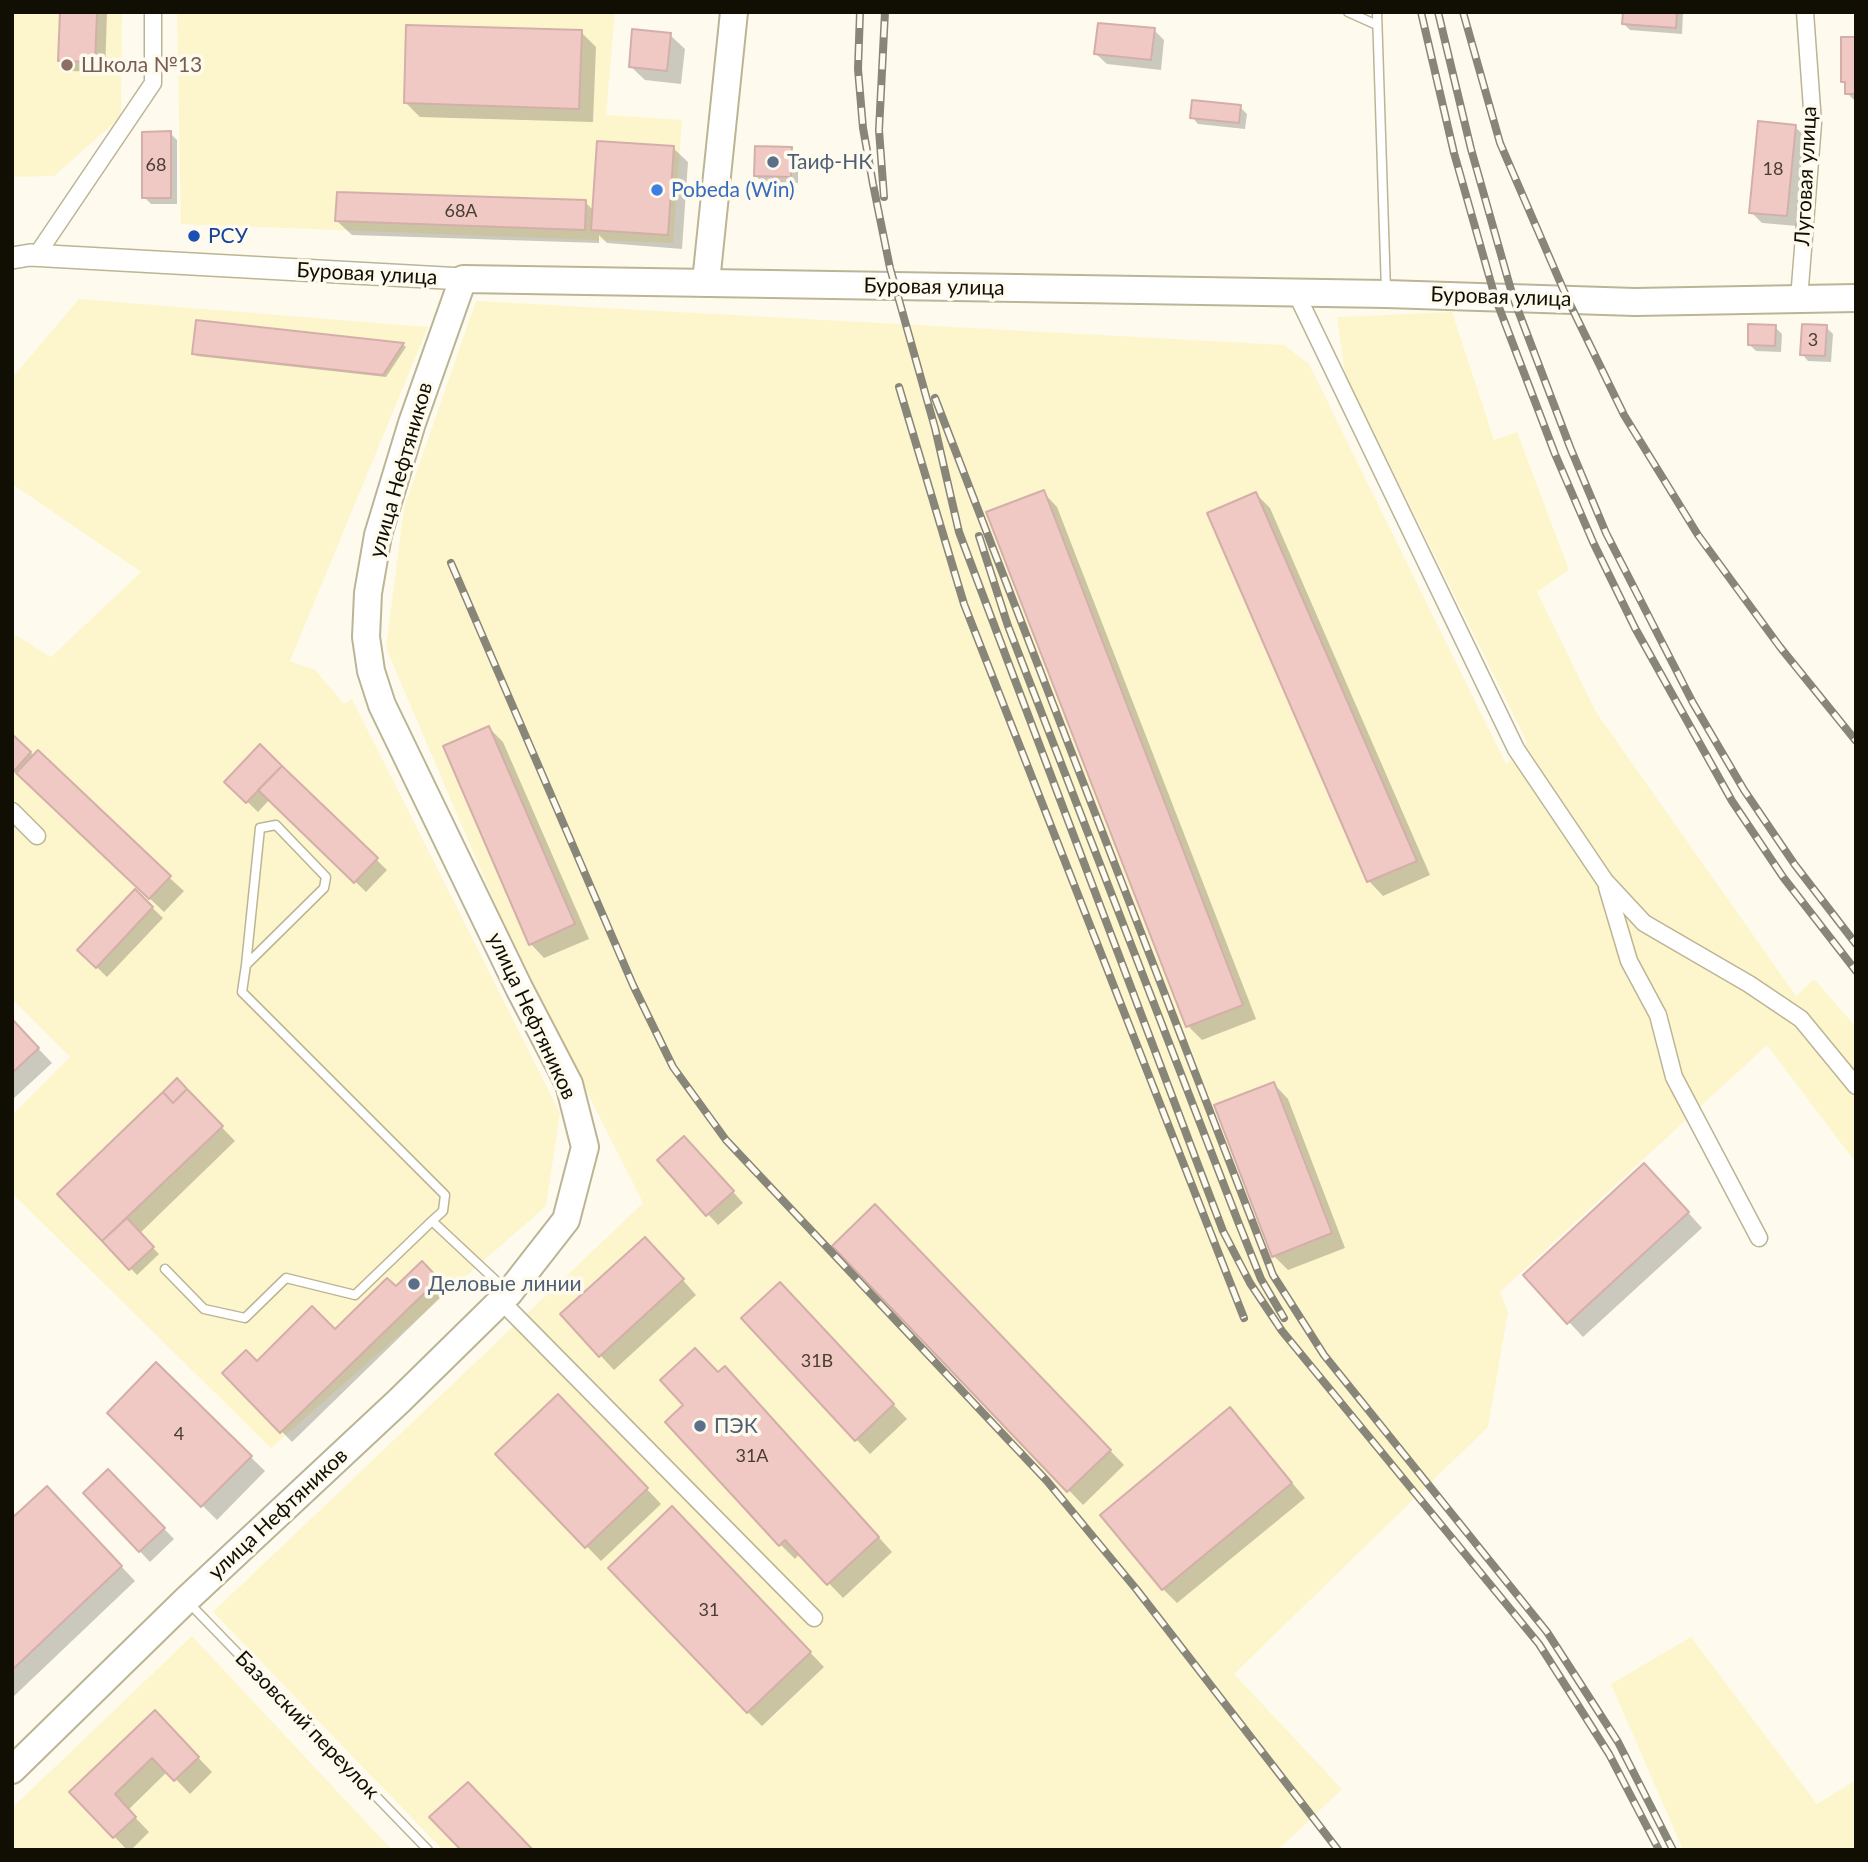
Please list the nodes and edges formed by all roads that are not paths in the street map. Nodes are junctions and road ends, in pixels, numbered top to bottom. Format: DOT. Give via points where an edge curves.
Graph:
graph roads {
  1 [pos="153,12"];
  2 [pos="734,12"];
  3 [pos="1348,12"];
  4 [pos="1377,12"];
  5 [pos="1805,12"];
  6 [pos="1377,25"];
  7 [pos="36,256"];
  8 [pos="12,258"];
  9 [pos="463,279"];
  10 [pos="706,282"];
  11 [pos="1296,293"];
  12 [pos="1386,294"];
  13 [pos="1856,298"];
  14 [pos="1799,299"];
  15 [pos="12,811"];
  16 [pos="37,836"];
  17 [pos="1605,881"];
  18 [pos="246,965"];
  19 [pos="1856,1086"];
  20 [pos="432,1222"];
  21 [pos="1759,1238"];
  22 [pos="165,1269"];
  23 [pos="505,1297"];
  24 [pos="186,1600"];
  25 [pos="814,1618"];
  26 [pos="12,1770"];
  27 [pos="428,1850"];
  1 -- 7 [label="street" via="153,83"];
  2 -- 10 [label="main road"];
  3 -- 6 [label="lane"];
  4 -- 6 [label="lane"];
  5 -- 14 [label="street, Луговая улица" via="1813,123"];
  6 -- 12 [label="lane"];
  7 -- 8 [label="street, Буровая улица"];
  7 -- 9 [label="street, Буровая улица"];
  9 -- 10 [label="main road, Буровая улица"];
  9 -- 23 [label="main road, улица Нефтяников" via="378,535 366,637 382,705 569,1084 585,1147 566,1220"];
  10 -- 11 [label="main road, Буровая улица"];
  11 -- 12 [label="main road, Буровая улица"];
  11 -- 17 [label="street" via="1516,749"];
  12 -- 14 [label="main road, Буровая улица" via="1634,302"];
  13 -- 14 [label="main road, Буровая улица"];
  15 -- 16 [label="street"];
  17 -- 19 [label="street" via="1644,923 1801,1019"];
  17 -- 21 [label="street" via="1629,961 1658,1015 1674,1077"];
  18 -- 18 [label="lane" via="324,888 326,877 276,825 260,828"];
  18 -- 20 [label="lane" via="242,992 445,1195 443,1211"];
  20 -- 22 [label="lane" via="355,1295 286,1278 245,1318 205,1309"];
  20 -- 23 [label="lane"];
  23 -- 24 [label="main road, улица Нефтяников"];
  23 -- 25 [label="street"];
  24 -- 26 [label="main road, улица Нефтяников"];
  24 -- 27 [label="lane, Базовский переулок"];
}
